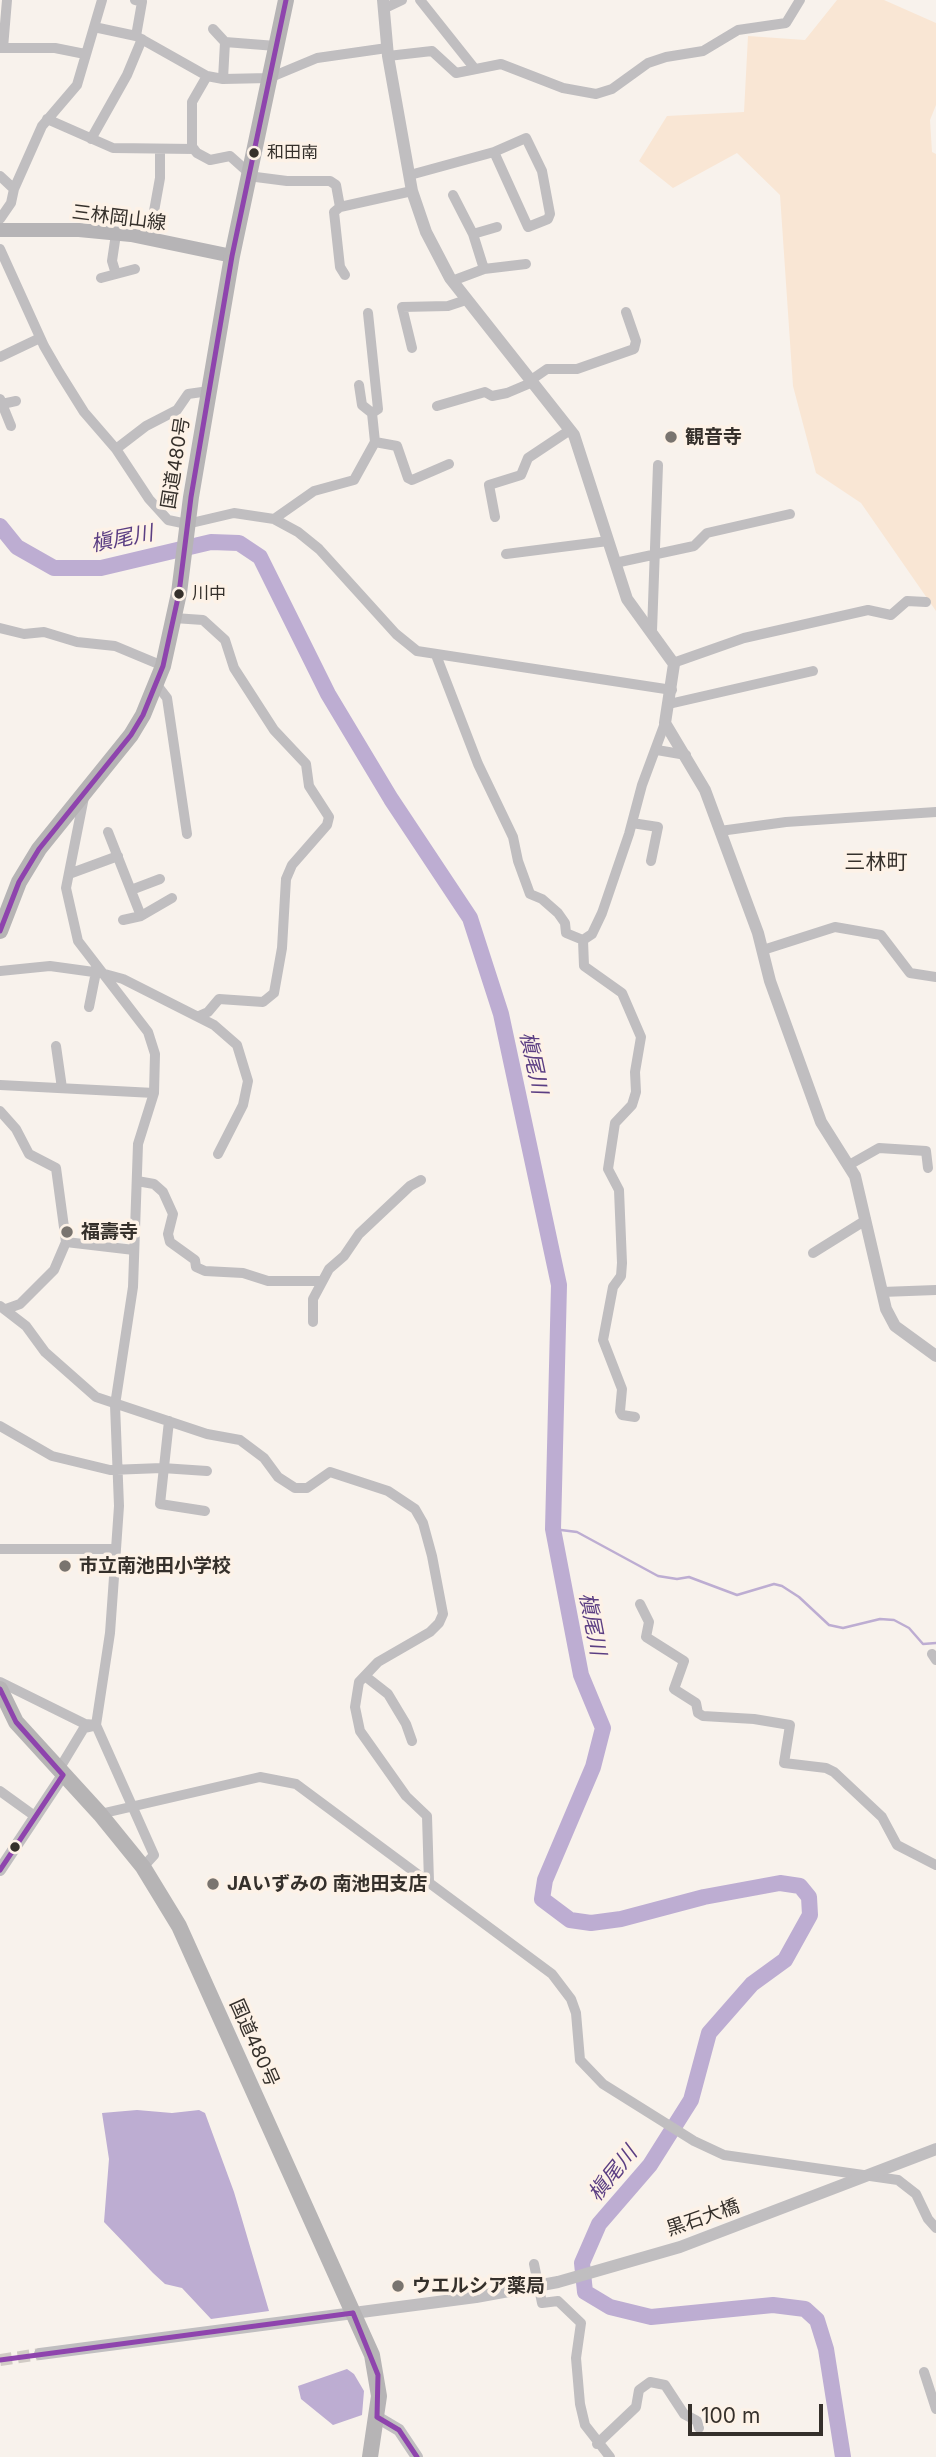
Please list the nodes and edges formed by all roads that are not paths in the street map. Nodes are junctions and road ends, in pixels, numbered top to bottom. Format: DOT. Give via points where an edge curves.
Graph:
graph roads {
  1 [pos="7,0"];
  2 [pos="102,0"];
  3 [pos="135,0"];
  4 [pos="286,0"];
  5 [pos="402,0"];
  6 [pos="420,0"];
  7 [pos="800,0"];
  8 [pos="383,5"];
  9 [pos="94,27"];
  10 [pos="213,29"];
  11 [pos="139,37"];
  12 [pos="225,42"];
  13 [pos="276,46"];
  14 [pos="2,48"];
  15 [pos="388,52"];
  16 [pos="85,54"];
  17 [pos="475,69"];
  18 [pos="206,76"];
  19 [pos="269,78"];
  20 [pos="223,79"];
  21 [pos="47,119"];
  22 [pos="91,139"];
  23 [pos="194,149"];
  24 [pos="160,150"];
  25 [pos="494,152"];
  26 [pos="249,174"];
  27 [pos="410,175"];
  28 [pos="0,176"];
  29 [pos="14,189"];
  30 [pos="412,191"];
  31 [pos="453,195"];
  32 [pos="340,207"];
  33 [pos="0,219"];
  34 [pos="497,227"];
  35 [pos="0,230"];
  36 [pos="116,234"];
  37 [pos="473,234"];
  38 [pos="149,239"];
  39 [pos="0,248"];
  40 [pos="232,256"];
  41 [pos="526,264"];
  42 [pos="135,269"];
  43 [pos="484,269"];
  44 [pos="116,274"];
  45 [pos="345,275"];
  46 [pos="101,278"];
  47 [pos="452,281"];
  48 [pos="466,300"];
  49 [pos="626,312"];
  50 [pos="368,313"];
  51 [pos="40,338"];
  52 [pos="412,348"];
  53 [pos="0,357"];
  54 [pos="532,381"];
  55 [pos="359,385"];
  56 [pos="209,391"];
  57 [pos="16,401"];
  58 [pos="1,402"];
  59 [pos="437,406"];
  60 [pos="372,413"];
  61 [pos="11,426"];
  62 [pos="570,430"];
  63 [pos="375,442"];
  64 [pos="116,449"];
  65 [pos="449,464"];
  66 [pos="658,465"];
  67 [pos="790,514"];
  68 [pos="495,517"];
  69 [pos="274,519"];
  70 [pos="186,529"];
  71 [pos="608,541"];
  72 [pos="654,553"];
  73 [pos="506,554"];
  74 [pos="615,563"];
  75 [pos="926,603"];
  76 [pos="174,618"];
  77 [pos="0,628"];
  78 [pos="652,631"];
  79 [pos="436,655"];
  80 [pos="673,663"];
  81 [pos="163,666"];
  82 [pos="813,671"];
  83 [pos="157,685"];
  84 [pos="672,690"];
  85 [pos="669,704"];
  86 [pos="665,723"];
  87 [pos="657,750"];
  88 [pos="686,755"];
  89 [pos="84,793"];
  90 [pos="936,812"];
  91 [pos="632,823"];
  92 [pos="720,831"];
  93 [pos="108,832"];
  94 [pos="187,834"];
  95 [pos="117,856"];
  96 [pos="651,861"];
  97 [pos="69,874"];
  98 [pos="160,878"];
  99 [pos="131,890"];
  100 [pos="173,898"];
  101 [pos="141,916"];
  102 [pos="123,920"];
  103 [pos="0,931"];
  104 [pos="583,940"];
  105 [pos="763,950"];
  106 [pos="0,971"];
  107 [pos="98,972"];
  108 [pos="936,977"];
  109 [pos="89,1007"];
  110 [pos="199,1016"];
  111 [pos="56,1046"];
  112 [pos="0,1085"];
  113 [pos="62,1088"];
  114 [pos="154,1093"];
  115 [pos="0,1111"];
  116 [pos="218,1154"];
  117 [pos="849,1165"];
  118 [pos="929,1168"];
  119 [pos="421,1180"];
  120 [pos="137,1181"];
  121 [pos="866,1220"];
  122 [pos="66,1242"];
  123 [pos="134,1250"];
  124 [pos="813,1253"];
  125 [pos="320,1280"];
  126 [pos="936,1290"];
  127 [pos="882,1292"];
  128 [pos="3,1307"];
  129 [pos="313,1322"];
  130 [pos="936,1356"];
  131 [pos="116,1405"];
  132 [pos="635,1418"];
  133 [pos="169,1421"];
  134 [pos="0,1426"];
  135 [pos="162,1468"];
  136 [pos="118,1469"];
  137 [pos="207,1471"];
  138 [pos="205,1511"];
  139 [pos="0,1549"];
  140 [pos="116,1549"];
  141 [pos="640,1604"];
  142 [pos="365,1675"];
  143 [pos="0,1682"];
  144 [pos="0,1689"];
  145 [pos="96,1725"];
  146 [pos="411,1741"];
  147 [pos="63,1775"];
  148 [pos="2,1794"];
  149 [pos="131,1805"];
  150 [pos="100,1814"];
  151 [pos="36,1817"];
  152 [pos="936,1865"];
  153 [pos="143,1867"];
  154 [pos="0,1870"];
  155 [pos="429,1882"];
  156 [pos="935,2149"];
  157 [pos="936,2228"];
  158 [pos="534,2264"];
  159 [pos="353,2313"];
  160 [pos="40,2354"];
  161 [pos="924,2372"];
  162 [pos="936,2409"];
  163 [pos="377,2417"];
  164 [pos="699,2428"];
  165 [pos="597,2444"];
  166 [pos="370,2457"];
  167 [pos="417,2457"];
  168 [pos="610,2457"];
  1 -- 14 [label="street"];
  2 -- 9 [label="street"];
  3 -- 11 [label="street" via="142,2"];
  4 -- 13 [label="highway, 国道480号"];
  5 -- 8 [label="street"];
  6 -- 17 [label="street"];
  7 -- 17 [label="street" via="786,23 738,30 703,51 657,60 596,94 563,88 501,64"];
  8 -- 15 [label="street"];
  9 -- 11 [label="street"];
  9 -- 16 [label="street"];
  10 -- 12 [label="street"];
  11 -- 18 [label="street"];
  11 -- 22 [label="street" via="127,75"];
  12 -- 13 [label="street"];
  12 -- 20 [label="street"];
  13 -- 19 [label="highway, 国道480号"];
  14 -- 16 [label="street" via="55,48"];
  15 -- 17 [label="street" via="432,51 456,73"];
  15 -- 19 [label="street" via="317,58"];
  15 -- 27 [label="street"];
  16 -- 21 [label="street" via="78,85"];
  18 -- 20 [label="street"];
  18 -- 23 [label="street" via="192,102"];
  19 -- 20 [label="street"];
  19 -- 26 [label="highway, 国道480号"];
  21 -- 22 [label="street"];
  21 -- 29 [label="street"];
  22 -- 24 [label="street" via="113,148"];
  23 -- 24 [label="street"];
  23 -- 26 [label="street" via="210,160 230,156"];
  24 -- 38 [label="street"];
  25 -- 25 [label="street" via="528,227 548,219 542,171 526,138"];
  25 -- 27 [label="street"];
  26 -- 32 [label="street" via="287,181 330,181 336,185"];
  26 -- 40 [label="highway, 国道480号"];
  27 -- 30 [label="street"];
  28 -- 29 [label="street"];
  29 -- 33 [label="street"];
  30 -- 32 [label="street"];
  30 -- 47 [label="street" via="426,232"];
  31 -- 37 [label="street"];
  32 -- 45 [label="street" via="334,212 340,267"];
  34 -- 37 [label="street"];
  35 -- 36 [label="main road, 三林岡山線"];
  36 -- 38 [label="main road, 三林岡山線"];
  36 -- 44 [label="street" via="112,261"];
  37 -- 43 [label="street"];
  38 -- 40 [label="main road, 三林岡山線"];
  39 -- 51 [label="street"];
  40 -- 56 [label="highway, 国道480号"];
  41 -- 43 [label="street"];
  42 -- 44 [label="street"];
  43 -- 47 [label="street"];
  44 -- 46 [label="street"];
  47 -- 48 [label="street"];
  48 -- 52 [label="street" via="449,306 402,307"];
  48 -- 54 [label="street"];
  49 -- 54 [label="street" via="636,341 634,349 577,369 547,369"];
  50 -- 60 [label="street" via="378,409"];
  51 -- 53 [label="street"];
  51 -- 64 [label="street" via="84,412"];
  54 -- 59 [label="street" via="507,393 492,396 485,392"];
  54 -- 62 [label="street"];
  55 -- 60 [label="street" via="362,405"];
  56 -- 64 [label="street" via="188,394 177,410"];
  56 -- 70 [label="highway, 国道480号"];
  57 -- 58 [label="street"];
  58 -- 61 [label="street"];
  60 -- 63 [label="street"];
  62 -- 68 [label="street" via="528,458 521,475 489,485"];
  62 -- 71 [label="street"];
  63 -- 65 [label="street" via="397,446 412,480"];
  63 -- 69 [label="street" via="355,480 314,491"];
  64 -- 70 [label="street" via="149,499 168,520"];
  66 -- 72 [label="street"];
  67 -- 72 [label="street" via="707,533 694,546"];
  69 -- 70 [label="street" via="234,513"];
  69 -- 79 [label="street" via="319,549 409,648"];
  70 -- 76 [label="highway, 国道480号"];
  71 -- 73 [label="street"];
  71 -- 74 [label="street"];
  72 -- 74 [label="street"];
  72 -- 78 [label="street"];
  74 -- 78 [label="street" via="627,598"];
  75 -- 80 [label="street" via="907,601 891,615 868,610 744,638"];
  76 -- 81 [label="highway, 国道480号"];
  76 -- 110 [label="street" via="204,620 225,640 234,668 274,730 306,764 309,786 329,817 286,879 274,993 263,1002 219,999"];
  77 -- 81 [label="street" via="115,646"];
  78 -- 80 [label="street"];
  79 -- 84 [label="street"];
  79 -- 104 [label="street" via="478,764 513,838 530,894 558,913 566,933"];
  80 -- 84 [label="street"];
  81 -- 83 [label="highway, 国道480号"];
  82 -- 85 [label="street"];
  83 -- 89 [label="highway, 国道480号" via="131,735"];
  83 -- 94 [label="street" via="167,698"];
  84 -- 85 [label="street"];
  85 -- 86 [label="street"];
  86 -- 87 [label="street"];
  86 -- 88 [label="street"];
  87 -- 88 [label="street"];
  87 -- 91 [label="street"];
  88 -- 92 [label="street"];
  89 -- 97 [label="street"];
  89 -- 103 [label="highway, 国道480号" via="39,849 19,882"];
  90 -- 92 [label="street"];
  91 -- 96 [label="street" via="658,827"];
  91 -- 104 [label="street" via="603,913 592,934"];
  92 -- 105 [label="street"];
  93 -- 95 [label="street"];
  95 -- 97 [label="street"];
  95 -- 99 [label="street"];
  97 -- 107 [label="street" via="66,900 78,941"];
  98 -- 99 [label="street"];
  99 -- 101 [label="street"];
  100 -- 101 [label="street"];
  101 -- 102 [label="street"];
  104 -- 132 [label="street" via="584,966 622,993 641,1037 636,1092 632,1105 615,1122 608,1169 618,1190 622,1264 603,1340 622,1389 620,1411"];
  105 -- 108 [label="street" via="835,927 881,935 910,973"];
  105 -- 117 [label="street" via="821,1122"];
  106 -- 107 [label="street" via="50,966"];
  107 -- 109 [label="street"];
  107 -- 110 [label="street" via="123,979"];
  107 -- 114 [label="street" via="153,1042"];
  110 -- 116 [label="street" via="237,1045 248,1081 243,1105"];
  111 -- 113 [label="street"];
  112 -- 113 [label="street"];
  113 -- 114 [label="street"];
  114 -- 120 [label="street" via="138,1144"];
  115 -- 122 [label="street" via="29,1154 56,1168"];
  117 -- 118 [label="street" via="879,1149 926,1151"];
  117 -- 121 [label="street"];
  119 -- 125 [label="street" via="359,1234"];
  120 -- 123 [label="street"];
  120 -- 125 [label="street" via="154,1184 163,1192 173,1214 170,1242 195,1261 196,1267 268,1281"];
  121 -- 124 [label="street"];
  121 -- 127 [label="street"];
  122 -- 123 [label="street"];
  122 -- 128 [label="street" via="54,1270 20,1304"];
  123 -- 131 [label="street"];
  125 -- 129 [label="street" via="313,1299"];
  126 -- 127 [label="street"];
  127 -- 130 [label="street" via="895,1326"];
  128 -- 131 [label="street" via="83,1389"];
  131 -- 133 [label="street"];
  131 -- 136 [label="street"];
  133 -- 135 [label="street"];
  133 -- 142 [label="street" via="248,1444 295,1488 307,1488 330,1472 388,1491 415,1510 432,1556 443,1614 430,1632 378,1662"];
  134 -- 136 [label="street" via="52,1456"];
  135 -- 136 [label="street"];
  135 -- 137 [label="street"];
  135 -- 138 [label="street" via="160,1504"];
  136 -- 140 [label="street"];
  139 -- 140 [label="street"];
  140 -- 145 [label="street" via="110,1633"];
  141 -- 152 [label="street" via="649,1622 646,1637 684,1661 674,1689 696,1703 698,1713 790,1725 784,1763 834,1772 882,1818 897,1845"];
  142 -- 146 [label="street" via="393,1702"];
  142 -- 155 [label="street" via="357,1690 355,1717 399,1785 427,1816"];
  143 -- 145 [label="street" via="85,1724"];
  144 -- 147 [label="highway, 国道480号" via="16,1722"];
  145 -- 147 [label="street" via="84,1728 61,1766"];
  145 -- 149 [label="street"];
  147 -- 150 [label="highway, 国道480号"];
  147 -- 151 [label="street"];
  148 -- 151 [label="street"];
  149 -- 150 [label="street"];
  149 -- 153 [label="street" via="154,1855"];
  149 -- 155 [label="street" via="260,1777 284,1779"];
  150 -- 153 [label="highway, 国道480号"];
  151 -- 154 [label="street"];
  153 -- 159 [label="highway, 国道480号" via="178,1926"];
  155 -- 157 [label="street" via="552,1974 571,1998 576,2013 580,2060 603,2084 724,2155 898,2180 916,2194"];
  156 -- 159 [label="street, 黒石大橋" via="680,2247 558,2282"];
  158 -- 165 [label="street" via="542,2303 558,2301 581,2323 577,2388 585,2425"];
  159 -- 160 [label="street, 黒石大橋"];
  159 -- 163 [label="highway, 国道480号" via="378,2375"];
  161 -- 162 [label="street"];
  163 -- 166 [label="highway, 国道480号"];
  163 -- 167 [label="street" via="399,2430"];
  164 -- 165 [label="street" via="666,2385 650,2382 639,2390 636,2407"];
  165 -- 168 [label="street"];
}
